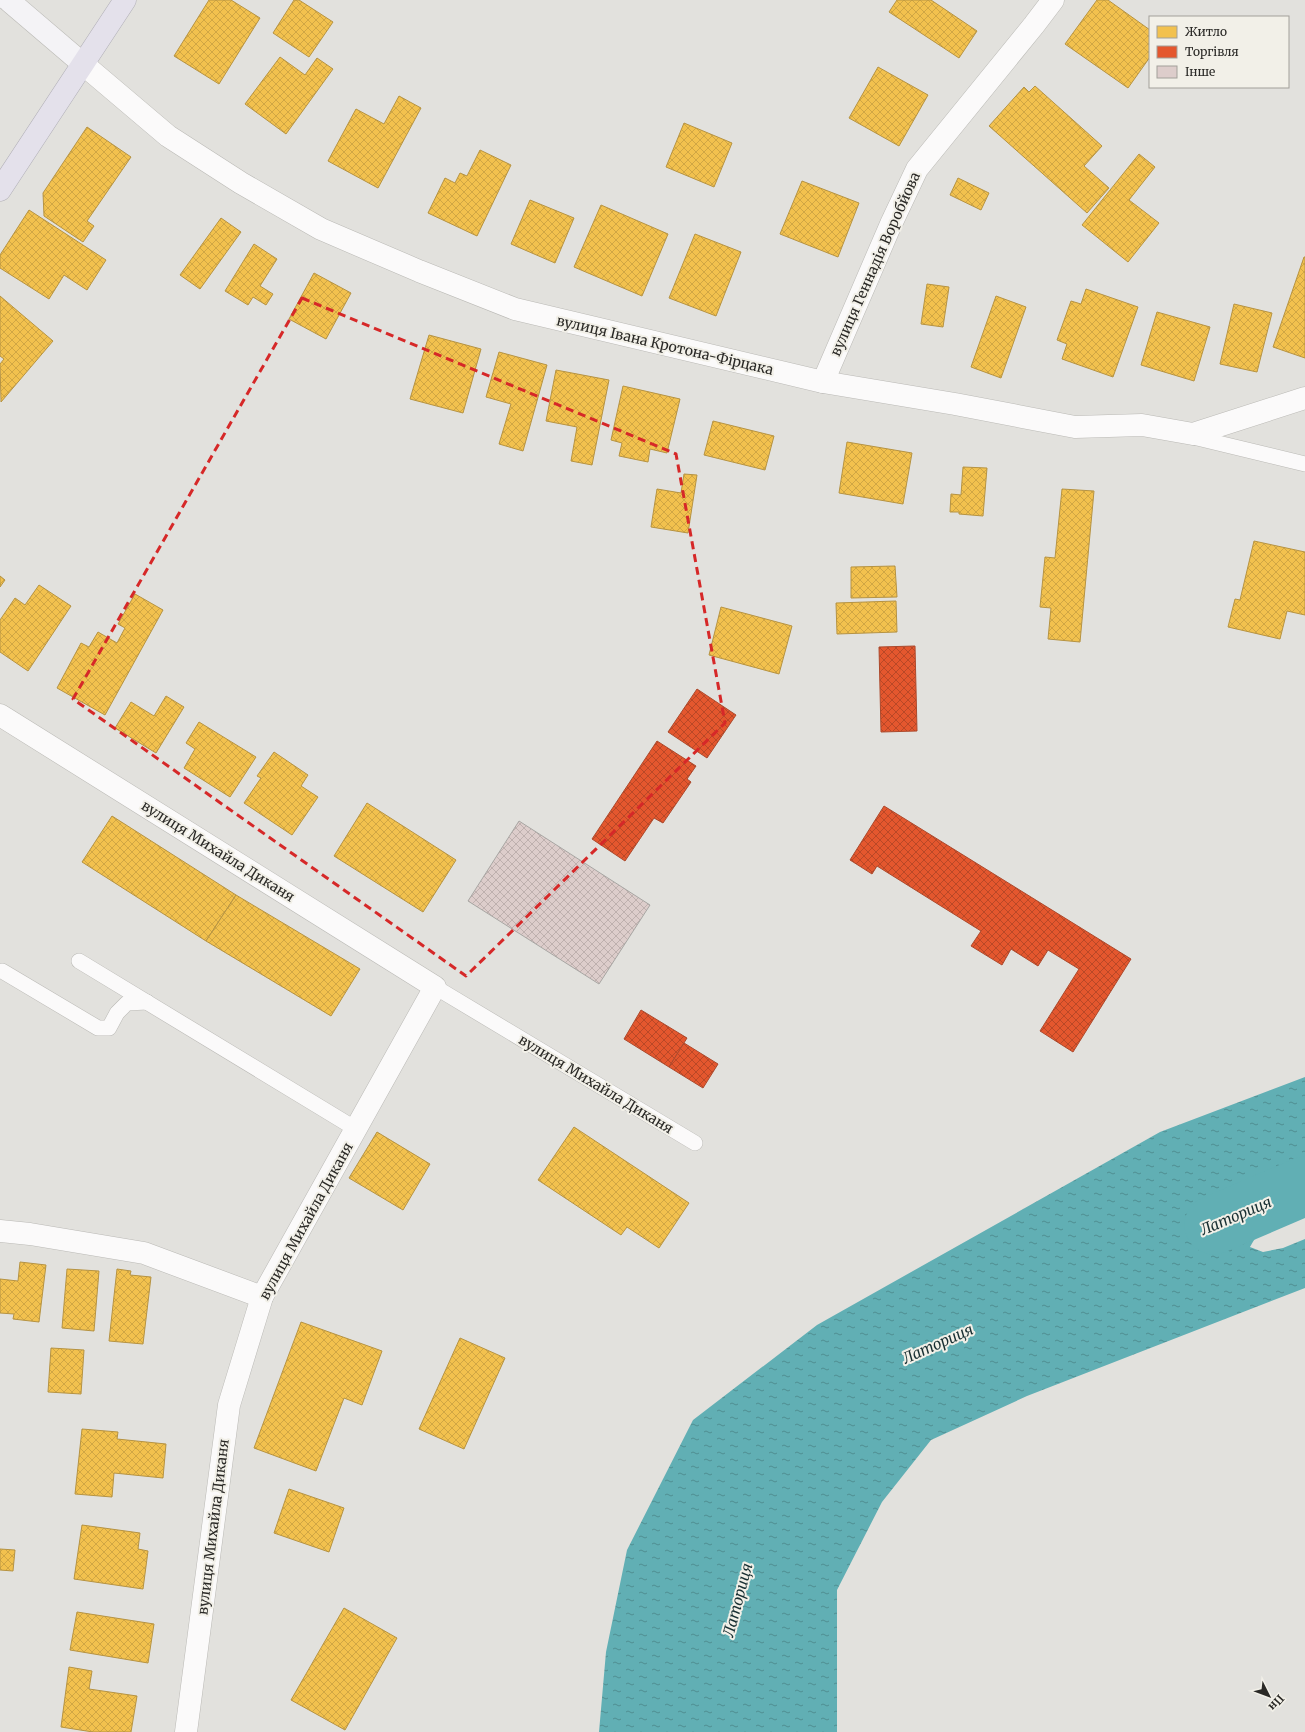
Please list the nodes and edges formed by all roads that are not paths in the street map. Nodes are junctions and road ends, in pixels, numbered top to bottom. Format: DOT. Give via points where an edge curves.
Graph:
graph roads {
  1 [pos="8,0"];
  2 [pos="125,0"];
  3 [pos="1053,0"];
  4 [pos="83,64"];
  5 [pos="0,190"];
  6 [pos="823,382"];
  7 [pos="1305,398"];
  8 [pos="1142,425"];
  9 [pos="1305,464"];
  10 [pos="0,715"];
  11 [pos="79,961"];
  12 [pos="2,971"];
  13 [pos="435,987"];
  14 [pos="147,1002"];
  15 [pos="356,1129"];
  16 [pos="696,1143"];
  17 [pos="0,1231"];
  18 [pos="262,1297"];
  19 [pos="186,1732"];
  1 -- 4 [label="street"];
  2 -- 4 [label="highway"];
  3 -- 6 [label="street, вулиця Геннадія Воробйова" via="916,169"];
  4 -- 5 [label="highway"];
  4 -- 6 [label="street, вулиця Івана Кротона-Фірцака" via="168,136 240,183 320,229 515,309"];
  6 -- 8 [label="street, вулиця Івана Кротона-Фірцака" via="1075,427"];
  7 -- 8 [label="street, вулиця Івана Кротона-Фірцака" via="1193,434"];
  8 -- 9 [label="lane"];
  10 -- 13 [label="street, вулиця Михайла Диканя"];
  11 -- 14 [label="lane"];
  12 -- 14 [label="lane" via="98,1028 109,1028 117,1013 127,1003"];
  13 -- 15 [label="street, вулиця Михайла Диканя"];
  13 -- 16 [label="lane, вулиця Михайла Диканя"];
  14 -- 15 [label="lane"];
  15 -- 18 [label="street, вулиця Михайла Диканя"];
  17 -- 18 [label="street" via="144,1253"];
  18 -- 19 [label="street, вулиця Михайла Диканя" via="229,1405"];
}
